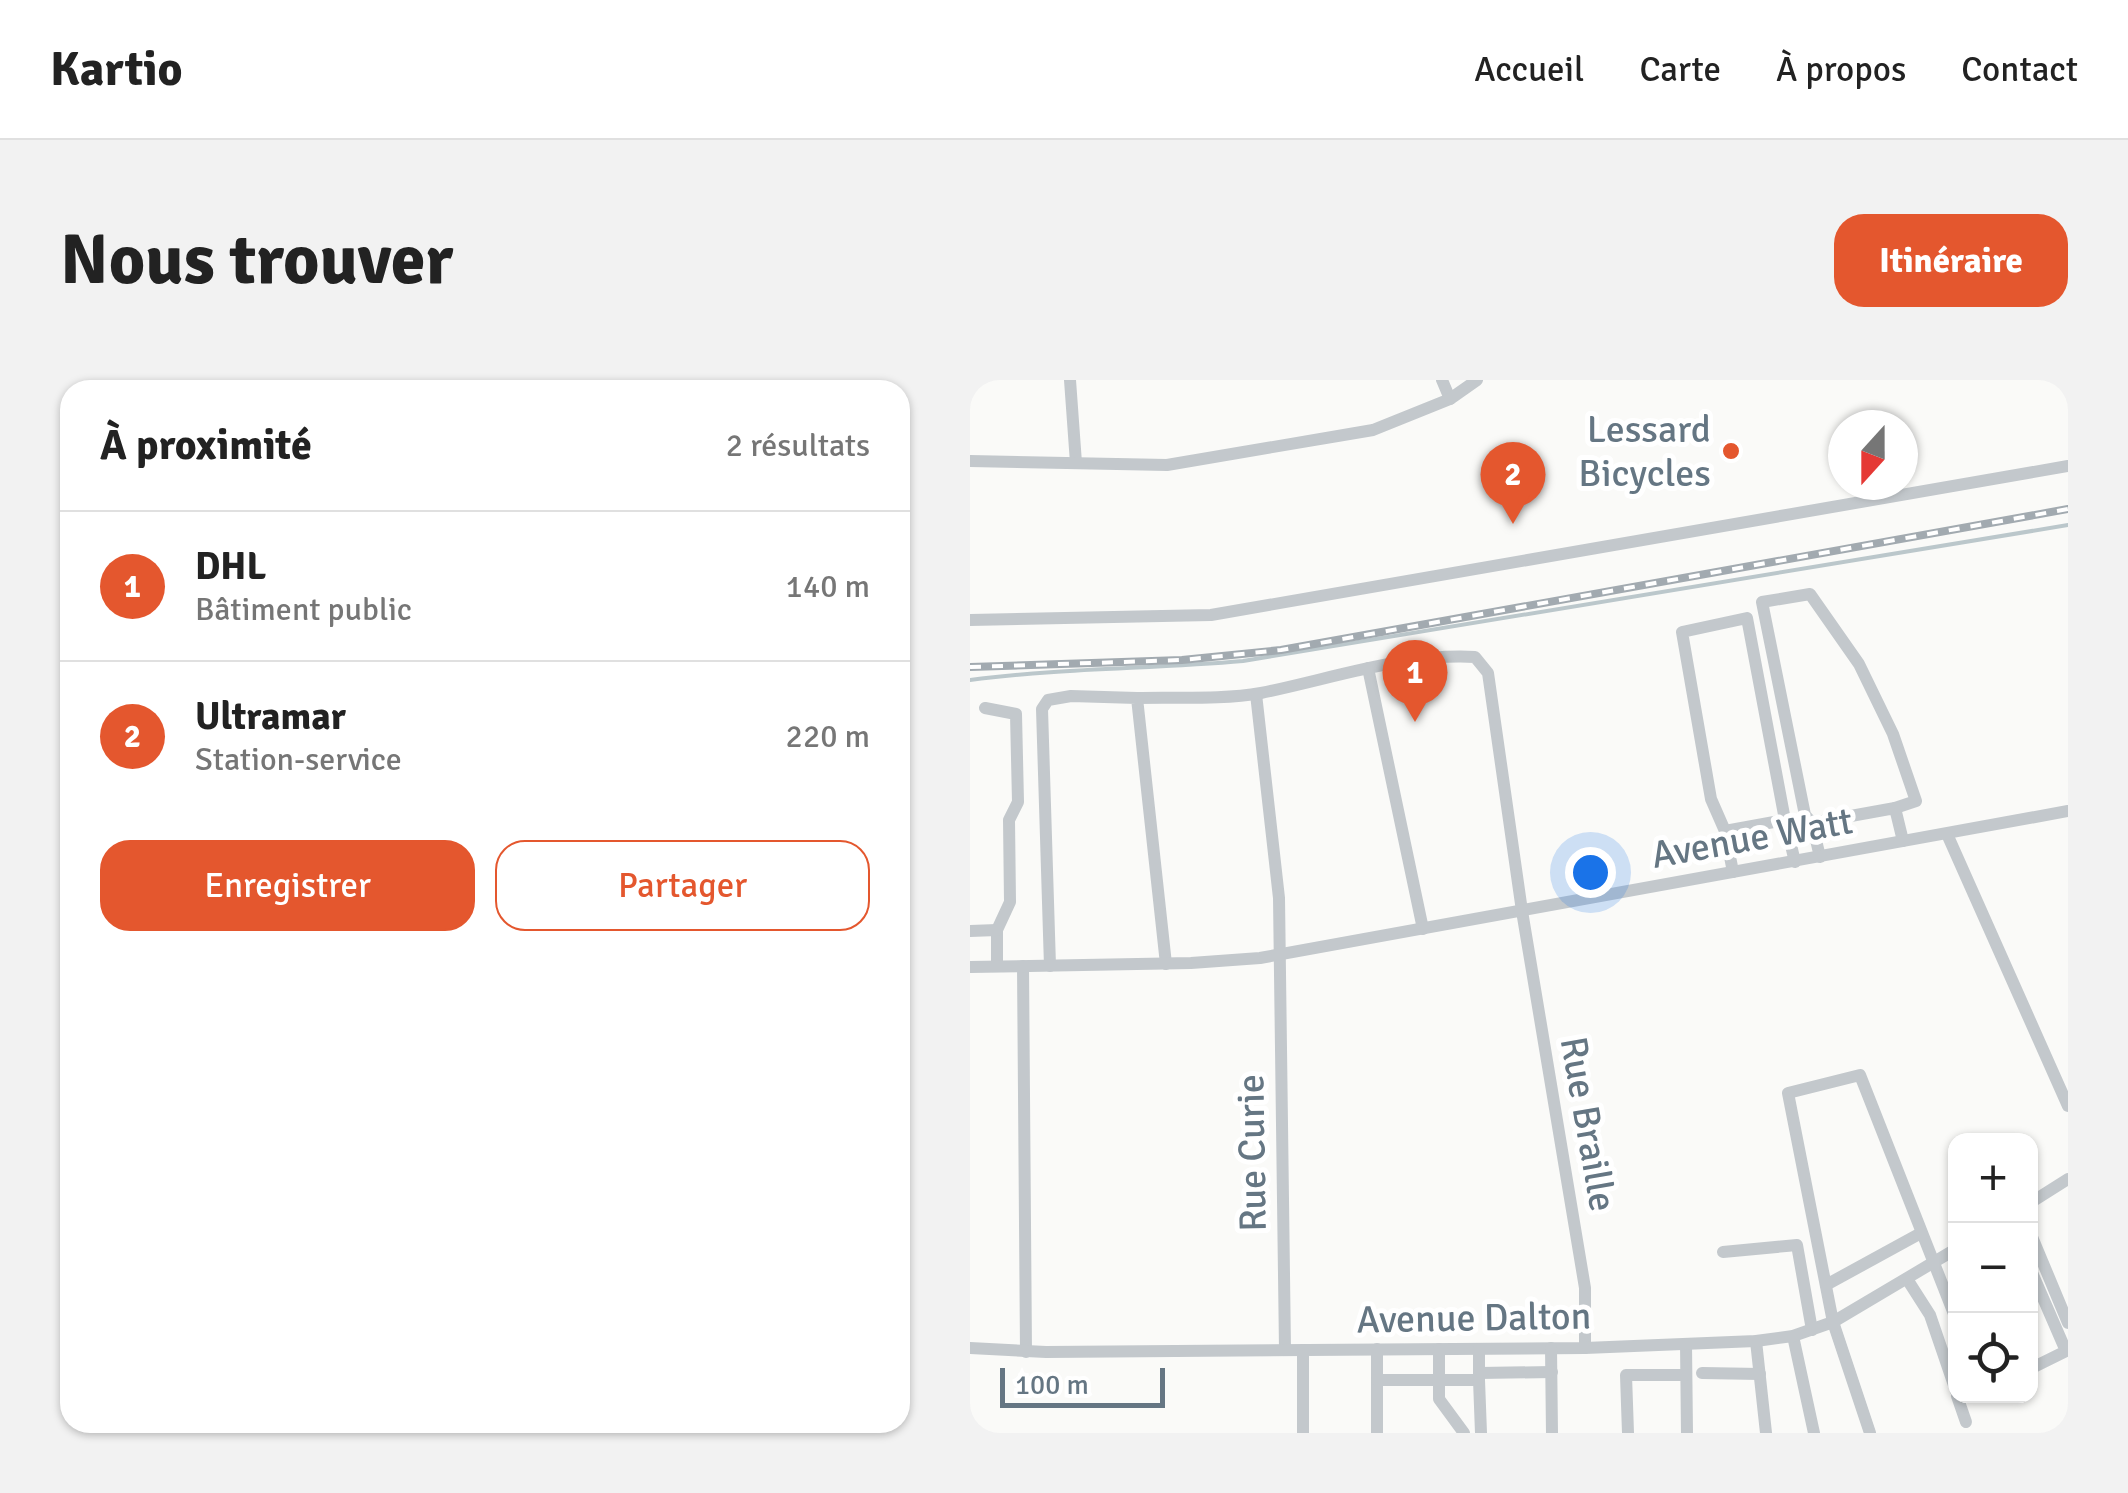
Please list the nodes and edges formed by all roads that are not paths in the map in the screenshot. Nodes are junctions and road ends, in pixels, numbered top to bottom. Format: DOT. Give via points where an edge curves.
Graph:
graph roads {
  1 [pos="1070,380"];
  2 [pos="1442,380"];
  3 [pos="1477,380"];
  4 [pos="1450,398"];
  5 [pos="970,461"];
  6 [pos="1076,463"];
  7 [pos="2068,466"];
  8 [pos="970,620"];
  9 [pos="1368,668"];
  10 [pos="1256,694"];
  11 [pos="1137,698"];
  12 [pos="985,708"];
  13 [pos="1895,808"];
  14 [pos="2068,810"];
  15 [pos="1785,820"];
  16 [pos="1812,823"];
  17 [pos="1726,831"];
  18 [pos="1947,834"];
  19 [pos="1903,841"];
  20 [pos="1820,857"];
  21 [pos="1795,862"];
  22 [pos="1733,872"];
  23 [pos="1522,911"];
  24 [pos="970,930"];
  25 [pos="997,930"];
  26 [pos="1422,930"];
  27 [pos="1278,955"];
  28 [pos="1166,964"];
  29 [pos="998,966"];
  30 [pos="1024,966"];
  31 [pos="1050,966"];
  32 [pos="970,967"];
  33 [pos="2068,1106"];
  34 [pos="2068,1179"];
  35 [pos="2038,1199"];
  36 [pos="1922,1233"];
  37 [pos="2038,1251"];
  38 [pos="1723,1252"];
  39 [pos="1948,1254"];
  40 [pos="1933,1263"];
  41 [pos="1906,1279"];
  42 [pos="1948,1283"];
  43 [pos="1826,1284"];
  44 [pos="2038,1286"];
  45 [pos="1833,1322"];
  46 [pos="2068,1322"];
  47 [pos="1812,1330"];
  48 [pos="1792,1336"];
  49 [pos="1756,1342"];
  50 [pos="1686,1344"];
  51 [pos="1634,1347"];
  52 [pos="970,1348"];
  53 [pos="1478,1348"];
  54 [pos="1551,1348"];
  55 [pos="1585,1348"];
  56 [pos="1438,1349"];
  57 [pos="1286,1350"];
  58 [pos="1303,1350"];
  59 [pos="1376,1350"];
  60 [pos="1026,1352"];
  61 [pos="2038,1364"];
  62 [pos="1948,1369"];
  63 [pos="1552,1372"];
  64 [pos="1702,1373"];
  65 [pos="1637,1374"];
  66 [pos="1760,1374"];
  67 [pos="1686,1375"];
  68 [pos="1479,1377"];
  69 [pos="1377,1380"];
  70 [pos="1438,1380"];
  71 [pos="1959,1403"];
  72 [pos="1966,1422"];
  73 [pos="1304,1433"];
  74 [pos="1377,1433"];
  75 [pos="1464,1433"];
  76 [pos="1480,1433"];
  77 [pos="1552,1433"];
  78 [pos="1628,1433"];
  79 [pos="1687,1433"];
  80 [pos="1766,1433"];
  81 [pos="1814,1433"];
  82 [pos="1870,1433"];
  1 -- 6 [label="street"];
  2 -- 4 [label="street"];
  3 -- 4 [label="street"];
  4 -- 6 [label="street" via="1374,430 1167,464"];
  5 -- 6 [label="street"];
  7 -- 8 [label="street" via="1211,615"];
  9 -- 10 [label="street"];
  9 -- 23 [label="street, Rue Braille" via="1454,656 1476,657 1488,673"];
  9 -- 26 [label="street"];
  10 -- 11 [label="street"];
  10 -- 27 [label="street, Rue Curie" via="1279,898"];
  11 -- 28 [label="street"];
  11 -- 31 [label="street" via="1071,696 1048,700 1042,708"];
  12 -- 25 [label="street" via="1016,714 1010,902"];
  13 -- 16 [label="street"];
  13 -- 16 [label="street" via="1916,801 1859,664 1810,594 1762,602 1805,815"];
  13 -- 19 [label="street"];
  14 -- 18 [label="street, Avenue Watt"];
  15 -- 17 [label="street"];
  15 -- 17 [label="street" via="1746,618 1682,632 1711,799"];
  15 -- 21 [label="street"];
  16 -- 20 [label="street"];
  17 -- 22 [label="street"];
  18 -- 19 [label="street, Avenue Watt"];
  18 -- 33 [label="street"];
  19 -- 20 [label="street, Avenue Watt"];
  20 -- 21 [label="street, Avenue Watt"];
  21 -- 22 [label="street, Avenue Watt"];
  22 -- 23 [label="street, Avenue Watt"];
  23 -- 26 [label="street, Avenue Watt"];
  23 -- 55 [label="street, Rue Braille" via="1585,1288"];
  24 -- 25 [label="street"];
  25 -- 29 [label="street"];
  26 -- 27 [label="street, Avenue Watt"];
  27 -- 28 [label="street, Avenue Watt"];
  27 -- 57 [label="street, Rue Curie"];
  28 -- 31 [label="street, Avenue Watt"];
  29 -- 30 [label="street, Avenue Watt"];
  29 -- 32 [label="street, Avenue Watt"];
  30 -- 31 [label="street, Avenue Watt"];
  30 -- 60 [label="street"];
  34 -- 35 [label="street"];
  36 -- 40 [label="street"];
  36 -- 43 [label="street"];
  36 -- 43 [label="street" via="1860,1075 1788,1093"];
  37 -- 46 [label="street"];
  38 -- 47 [label="street" via="1797,1245"];
  39 -- 40 [label="street, Avenue Dalton"];
  40 -- 41 [label="street, Avenue Dalton"];
  40 -- 42 [label="street"];
  41 -- 45 [label="street, Avenue Dalton"];
  41 -- 62 [label="street" via="1930,1315"];
  43 -- 45 [label="street"];
  44 -- 61 [label="street" via="2066,1351"];
  45 -- 47 [label="street, Avenue Dalton"];
  45 -- 82 [label="street"];
  47 -- 48 [label="street, Avenue Dalton"];
  48 -- 49 [label="street, Avenue Dalton"];
  48 -- 81 [label="street"];
  49 -- 50 [label="street, Avenue Dalton"];
  49 -- 66 [label="street"];
  50 -- 51 [label="street, Avenue Dalton"];
  50 -- 67 [label="street"];
  51 -- 55 [label="street, Avenue Dalton"];
  51 -- 65 [label="street"];
  52 -- 60 [label="street, Avenue Dalton"];
  53 -- 54 [label="street, Avenue Dalton"];
  53 -- 56 [label="street, Avenue Dalton"];
  53 -- 68 [label="street"];
  54 -- 55 [label="street, Avenue Dalton"];
  54 -- 63 [label="street"];
  56 -- 59 [label="street, Avenue Dalton"];
  56 -- 70 [label="street"];
  57 -- 58 [label="street, Avenue Dalton"];
  57 -- 60 [label="street, Avenue Dalton"];
  58 -- 59 [label="street, Avenue Dalton"];
  58 -- 73 [label="street"];
  59 -- 69 [label="street"];
  63 -- 68 [label="street"];
  63 -- 77 [label="street"];
  64 -- 66 [label="street"];
  65 -- 67 [label="street"];
  65 -- 78 [label="street" via="1626,1374"];
  66 -- 80 [label="street"];
  67 -- 79 [label="street"];
  68 -- 70 [label="street"];
  68 -- 76 [label="street"];
  69 -- 70 [label="street"];
  69 -- 74 [label="street"];
  70 -- 75 [label="street" via="1439,1399"];
  71 -- 72 [label="street"];
}
